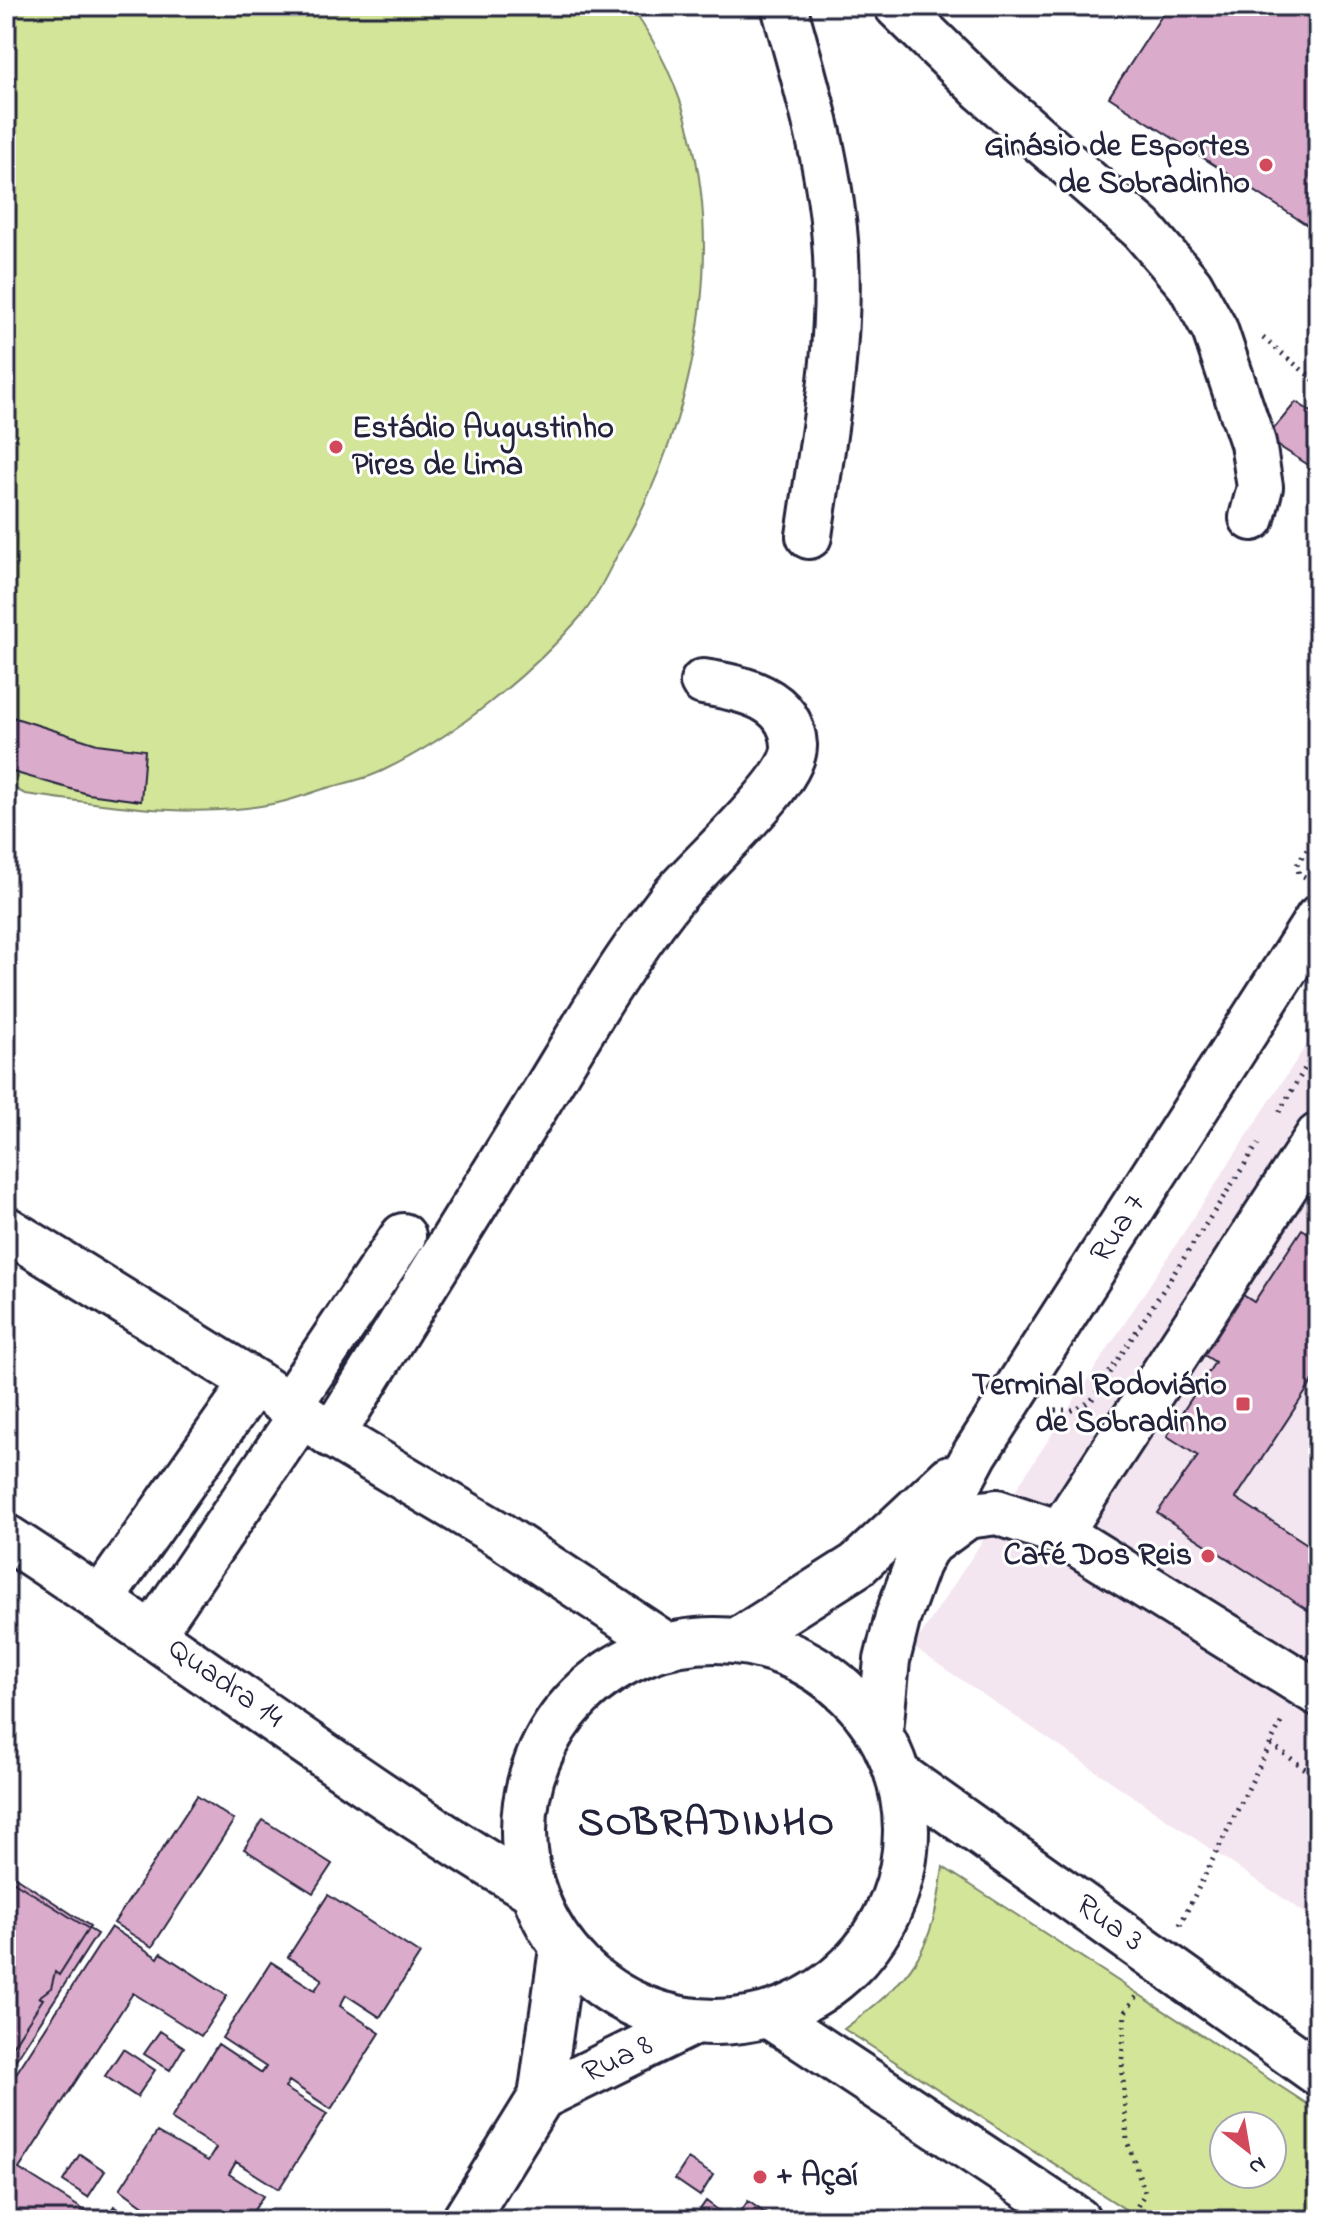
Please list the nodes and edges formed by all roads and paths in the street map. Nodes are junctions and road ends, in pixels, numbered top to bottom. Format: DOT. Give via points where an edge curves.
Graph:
graph roads {
  1 [pos="784,6"];
  2 [pos="897,6"];
  3 [pos="1252,518"];
  4 [pos="809,536"];
  5 [pos="703,682"];
  6 [pos="1318,833"];
  7 [pos="1313,899"];
  8 [pos="1318,1018"];
  9 [pos="1272,1123"];
  10 [pos="1263,1136"];
  11 [pos="1318,1136"];
  12 [pos="6,1229"];
  13 [pos="403,1236"];
  14 [pos="294,1409"];
  15 [pos="1049,1411"];
  16 [pos="975,1454"];
  17 [pos="1060,1533"];
  18 [pos="6,1537"];
  19 [pos="929,1544"];
  20 [pos="101,1599"];
  21 [pos="153,1633"];
  22 [pos="739,1640"];
  23 [pos="666,1645"];
  24 [pos="1309,1688"];
  25 [pos="880,1732"];
  26 [pos="1271,1744"];
  27 [pos="900,1776"];
  28 [pos="1318,1778"];
  29 [pos="530,1889"];
  30 [pos="562,1949"];
  31 [pos="1163,1961"];
  32 [pos="768,2015"];
  33 [pos="694,2022"];
  34 [pos="1318,2073"];
  35 [pos="541,2097"];
  36 [pos="465,2220"];
  37 [pos="1078,2220"];
  38 [pos="1130,2220"];
  1 -- 4 [label="main road" via="817,121 836,256 832,379"];
  2 -- 3 [label="main road" via="983,90 1142,229 1190,285 1215,330 1253,443 1260,487"];
  5 -- 14 [label="main road" via="770,701 789,725 794,747 788,768 768,797 683,883"];
  6 -- 7 [label="path" via="1297,865"];
  7 -- 16 [label="main road, Rua 7"];
  8 -- 9 [label="path" via="1309,1033 1313,1055"];
  10 -- 15 [label="path" via="1091,1401 1075,1410"];
  11 -- 17 [label="main road"];
  12 -- 14 [label="main road"];
  13 -- 14 [label="main road"];
  14 -- 20 [label="main road"];
  14 -- 21 [label="main road"];
  14 -- 23 [label="main road"];
  16 -- 19 [label="main road, Rua 7"];
  16 -- 22 [label="main road" via="857,1565"];
  17 -- 19 [label="main road" via="997,1512 967,1516"];
  17 -- 24 [label="main road"];
  18 -- 20 [label="main road, Quadra 14"];
  19 -- 25 [label="main road, Rua 7" via="898,1616 887,1660"];
  20 -- 21 [label="main road, Quadra 14"];
  21 -- 29 [label="main road, Quadra 14" via="440,1835"];
  22 -- 23 [label="main road"];
  22 -- 25 [label="main road" via="795,1656 844,1687"];
  23 -- 29 [label="main road" via="609,1670 563,1712 530,1782 522,1827"];
  24 -- 26 [label="path"];
  25 -- 27 [label="main road"];
  26 -- 28 [label="path"];
  26 -- 31 [label="path"];
  27 -- 31 [label="main road, Rua 3"];
  27 -- 32 [label="main road" via="906,1839 901,1876 883,1922 853,1963 824,1987"];
  29 -- 30 [label="main road"];
  30 -- 33 [label="main road" via="598,1985 644,2010"];
  30 -- 35 [label="main road, Rua 8"];
  31 -- 34 [label="main road, Rua 3"];
  31 -- 38 [label="path" via="1125,2012 1127,2141 1145,2192"];
  32 -- 33 [label="main road"];
  32 -- 37 [label="main road"];
  33 -- 35 [label="main road, Rua 8"];
  35 -- 36 [label="main road, Rua 8"];
}
